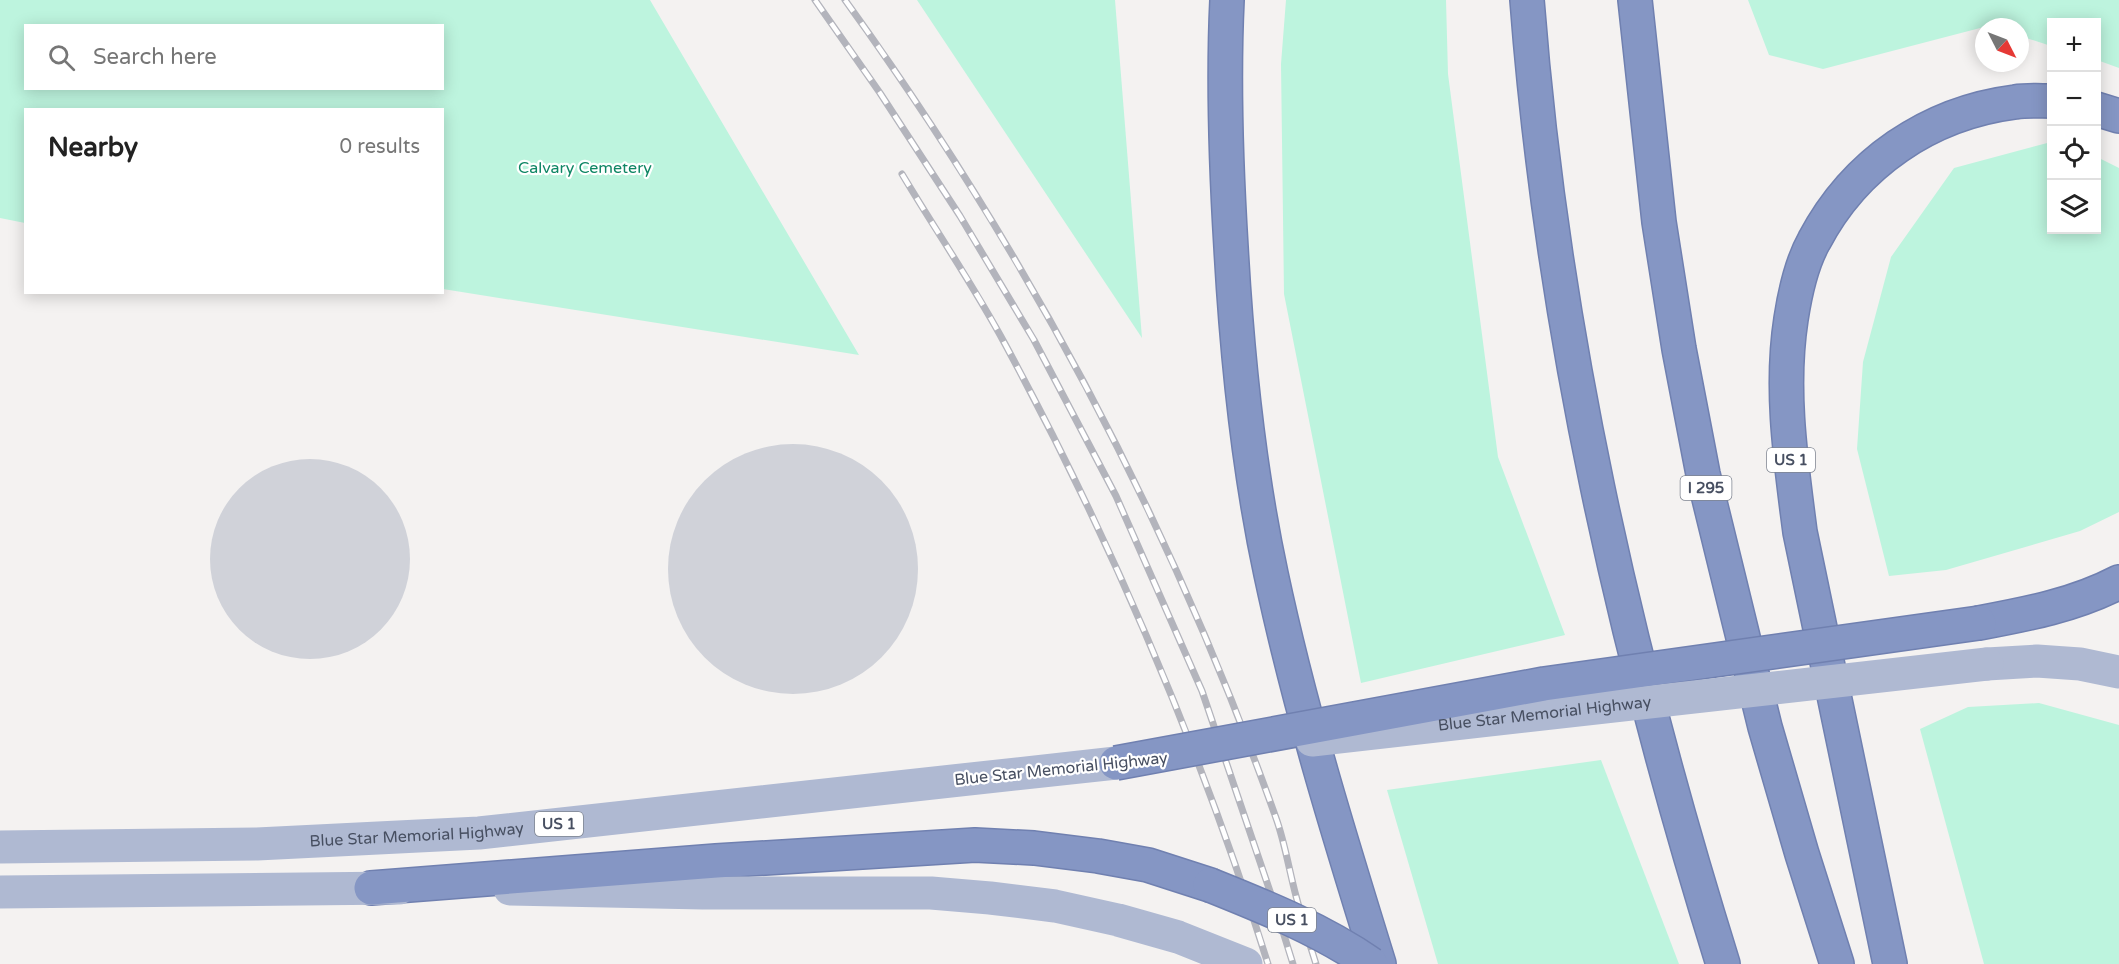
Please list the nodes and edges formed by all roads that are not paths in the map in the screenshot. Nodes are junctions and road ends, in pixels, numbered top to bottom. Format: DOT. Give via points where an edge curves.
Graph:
graph roads {
  1 [pos="1227,0"];
  2 [pos="1527,0"];
  3 [pos="1635,0"];
  4 [pos="2047,101"];
  5 [pos="2101,110"];
  6 [pos="2119,116"];
  7 [pos="2119,582"];
  8 [pos="2119,672"];
  9 [pos="1116,763"];
  10 [pos="0,847"];
  11 [pos="371,888"];
  12 [pos="0,892"];
  13 [pos="1236,960"];
  14 [pos="1371,964"];
  15 [pos="1379,964"];
  16 [pos="1723,964"];
  17 [pos="1838,964"];
  18 [pos="1890,964"];
  1 -- 15 [label="highway" via="1227,167 1232,269 1242,392 1254,473 1270,573 1292,665"];
  2 -- 16 [label="highway" via="1549,207 1566,330 1589,451 1651,717"];
  3 -- 17 [label="highway, I 295" via="1659,222 1703,474 1766,727"];
  4 -- 18 [label="highway, US 1" via="2017,101 1946,119 1886,153 1860,176 1813,242 1799,281 1791,321 1787,415 1800,532"];
  5 -- 6 [label="highway"];
  7 -- 9 [label="highway, US 1, bridge" via="2040,612 1544,684"];
  8 -- 9 [label="main road, Blue Star Memorial Highway, bridge" via="2037,661 1987,664"];
  9 -- 10 [label="main road, Blue Star Memorial Highway / US 1" via="479,833 257,844"];
  11 -- 12 [label="main road, US 1"];
  11 -- 13 [label="main road" via="955,895 1055,906 1178,937"];
  11 -- 14 [label="highway, US 1, bridge" via="975,845 1034,848 1148,865 1210,885 1311,929"];
}
